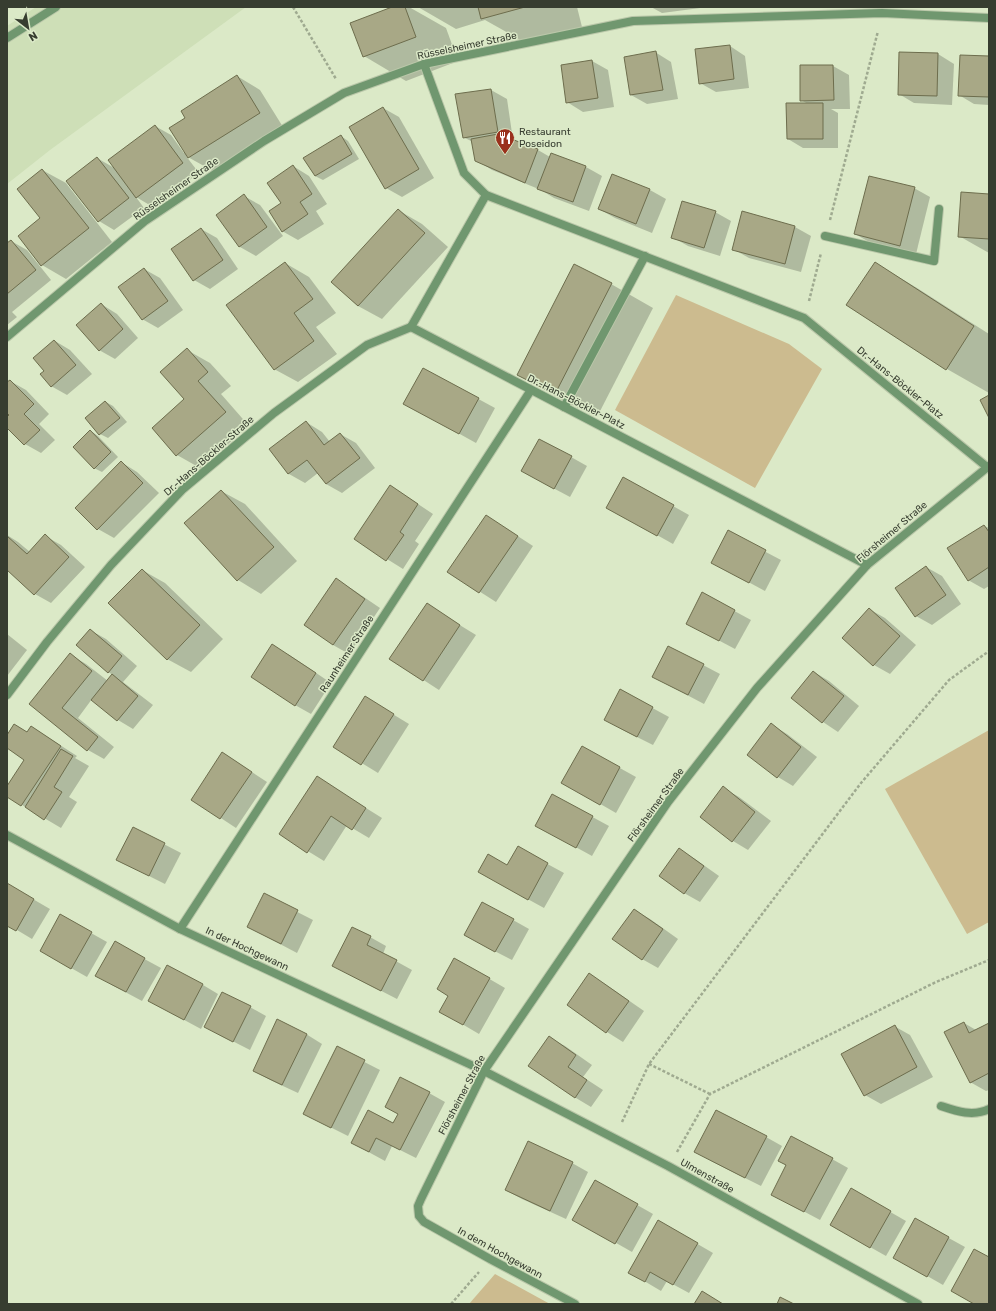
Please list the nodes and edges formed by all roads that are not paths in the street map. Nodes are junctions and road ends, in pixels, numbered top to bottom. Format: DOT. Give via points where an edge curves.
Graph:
graph roads {
  1 [pos="56,7"];
  2 [pos="989,18"];
  3 [pos="7,38"];
  4 [pos="424,64"];
  5 [pos="486,195"];
  6 [pos="939,209"];
  7 [pos="826,236"];
  8 [pos="645,256"];
  9 [pos="411,327"];
  10 [pos="7,336"];
  11 [pos="531,390"];
  12 [pos="564,407"];
  13 [pos="988,466"];
  14 [pos="867,565"];
  15 [pos="7,695"];
  16 [pos="7,835"];
  17 [pos="180,929"];
  18 [pos="484,1071"];
  19 [pos="941,1106"];
  20 [pos="989,1109"];
  21 [pos="419,1216"];
  22 [pos="575,1304"];
  23 [pos="918,1304"];
  1 -- 3 [label="street"];
  2 -- 4 [label="street, Rüsselsheimer Straße" via="882,13 633,21"];
  4 -- 5 [label="street, Dr.-Hans-Böckler-Platz" via="464,173"];
  4 -- 10 [label="street, Rüsselsheimer Straße" via="344,93 264,141 145,221"];
  5 -- 8 [label="street, Dr.-Hans-Böckler-Platz"];
  5 -- 9 [label="street"];
  6 -- 7 [label="street" via="934,261"];
  8 -- 12 [label="street"];
  8 -- 13 [label="street, Dr.-Hans-Böckler-Platz" via="804,318"];
  9 -- 11 [label="street, Dr.-Hans-Böckler-Platz"];
  9 -- 15 [label="street, Dr.-Hans-Böckler-Straße" via="367,345 274,413 182,490 111,565"];
  11 -- 12 [label="street, Dr.-Hans-Böckler-Platz"];
  11 -- 17 [label="street, Raunheimer Straße"];
  12 -- 14 [label="street, Dr.-Hans-Böckler-Platz"];
  13 -- 14 [label="street, Flörsheimer Straße"];
  14 -- 18 [label="street, Flörsheimer Straße" via="757,688 668,802"];
  16 -- 17 [label="street, In der Hochgewann"];
  17 -- 18 [label="street, In der Hochgewann"];
  18 -- 21 [label="street, Flörsheimer Straße" via="421,1199 418,1206"];
  18 -- 23 [label="street, Ulmenstraße" via="668,1166"];
  19 -- 20 [label="street" via="966,1114"];
  21 -- 22 [label="street, In dem Hochgewann" via="424,1222"];
}
